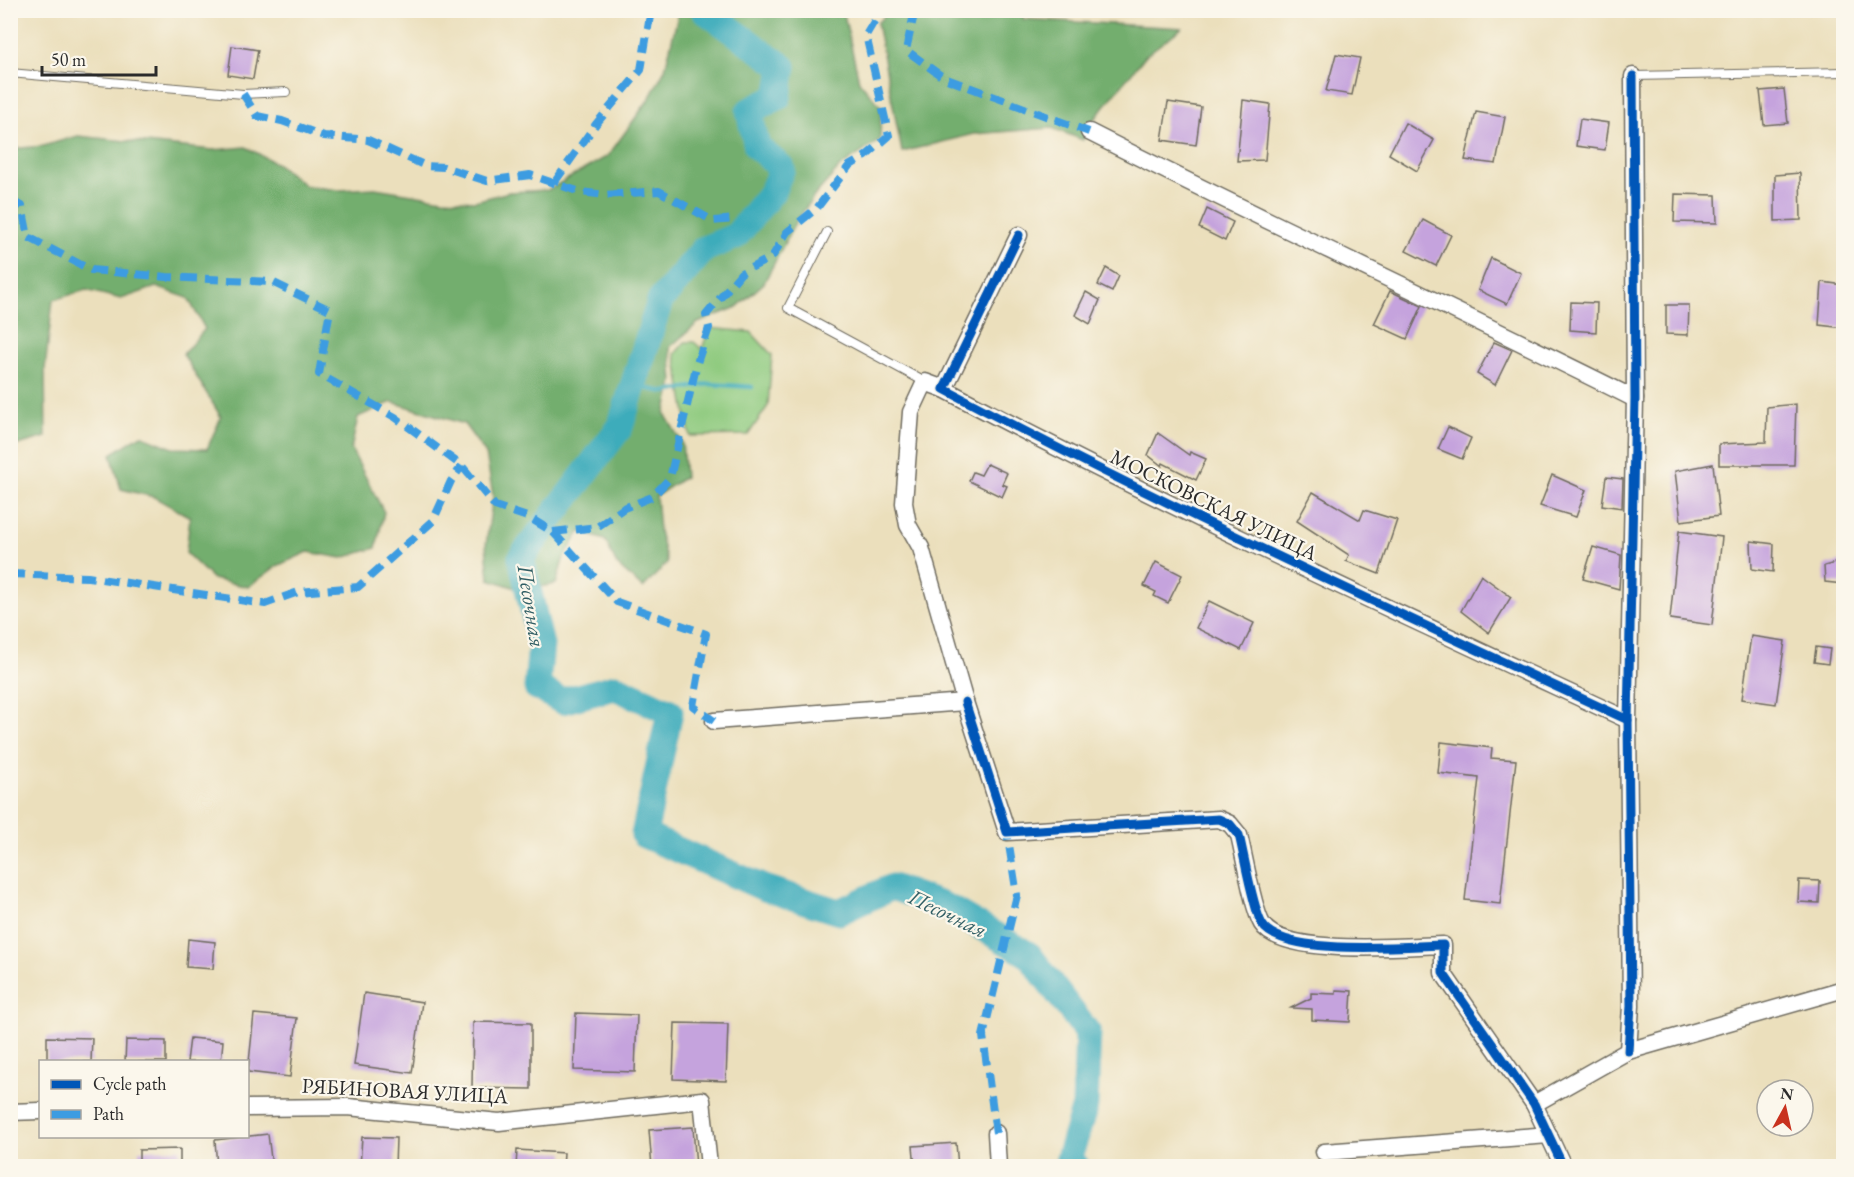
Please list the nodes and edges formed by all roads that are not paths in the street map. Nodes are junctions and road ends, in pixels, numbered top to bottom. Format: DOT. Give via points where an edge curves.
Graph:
graph roads {
  1 [pos="1844,72"];
  2 [pos="10,73"];
  3 [pos="1633,76"];
  4 [pos="286,92"];
  5 [pos="1089,132"];
  6 [pos="826,232"];
  7 [pos="1020,235"];
  8 [pos="925,382"];
  9 [pos="944,389"];
  10 [pos="1635,399"];
  11 [pos="965,702"];
  12 [pos="1628,720"];
  13 [pos="714,721"];
  14 [pos="1844,989"];
  15 [pos="1628,1051"];
  16 [pos="1534,1104"];
  17 [pos="249,1108"];
  18 [pos="39,1111"];
  19 [pos="10,1112"];
  20 [pos="996,1133"];
  21 [pos="1549,1135"];
  22 [pos="1324,1152"];
  23 [pos="709,1167"];
  24 [pos="998,1167"];
  25 [pos="1563,1167"];
  1 -- 3 [label="lane"];
  2 -- 4 [label="lane" via="243,94"];
  3 -- 10 [label="street"];
  5 -- 10 [label="street"];
  6 -- 8 [label="lane" via="788,308"];
  7 -- 9 [label="street"];
  8 -- 9 [label="street, МОСКОВСКАЯ УЛИЦА"];
  8 -- 11 [label="street" via="911,412 904,503 908,525 921,548"];
  9 -- 12 [label="street, МОСКОВСКАЯ УЛИЦА" via="1037,439 1345,589"];
  10 -- 12 [label="street"];
  11 -- 13 [label="street"];
  11 -- 16 [label="street" via="1007,832 1219,819 1230,824 1239,835 1261,923 1272,935 1327,948 1443,945 1443,973"];
  12 -- 15 [label="street" via="1631,983"];
  14 -- 15 [label="street"];
  15 -- 16 [label="street"];
  16 -- 21 [label="street"];
  17 -- 23 [label="street, РЯБИНОВАЯ УЛИЦА" via="348,1107 499,1122 702,1100"];
  18 -- 19 [label="street"];
  20 -- 24 [label="street"];
  21 -- 22 [label="street"];
  21 -- 25 [label="street"];
}
